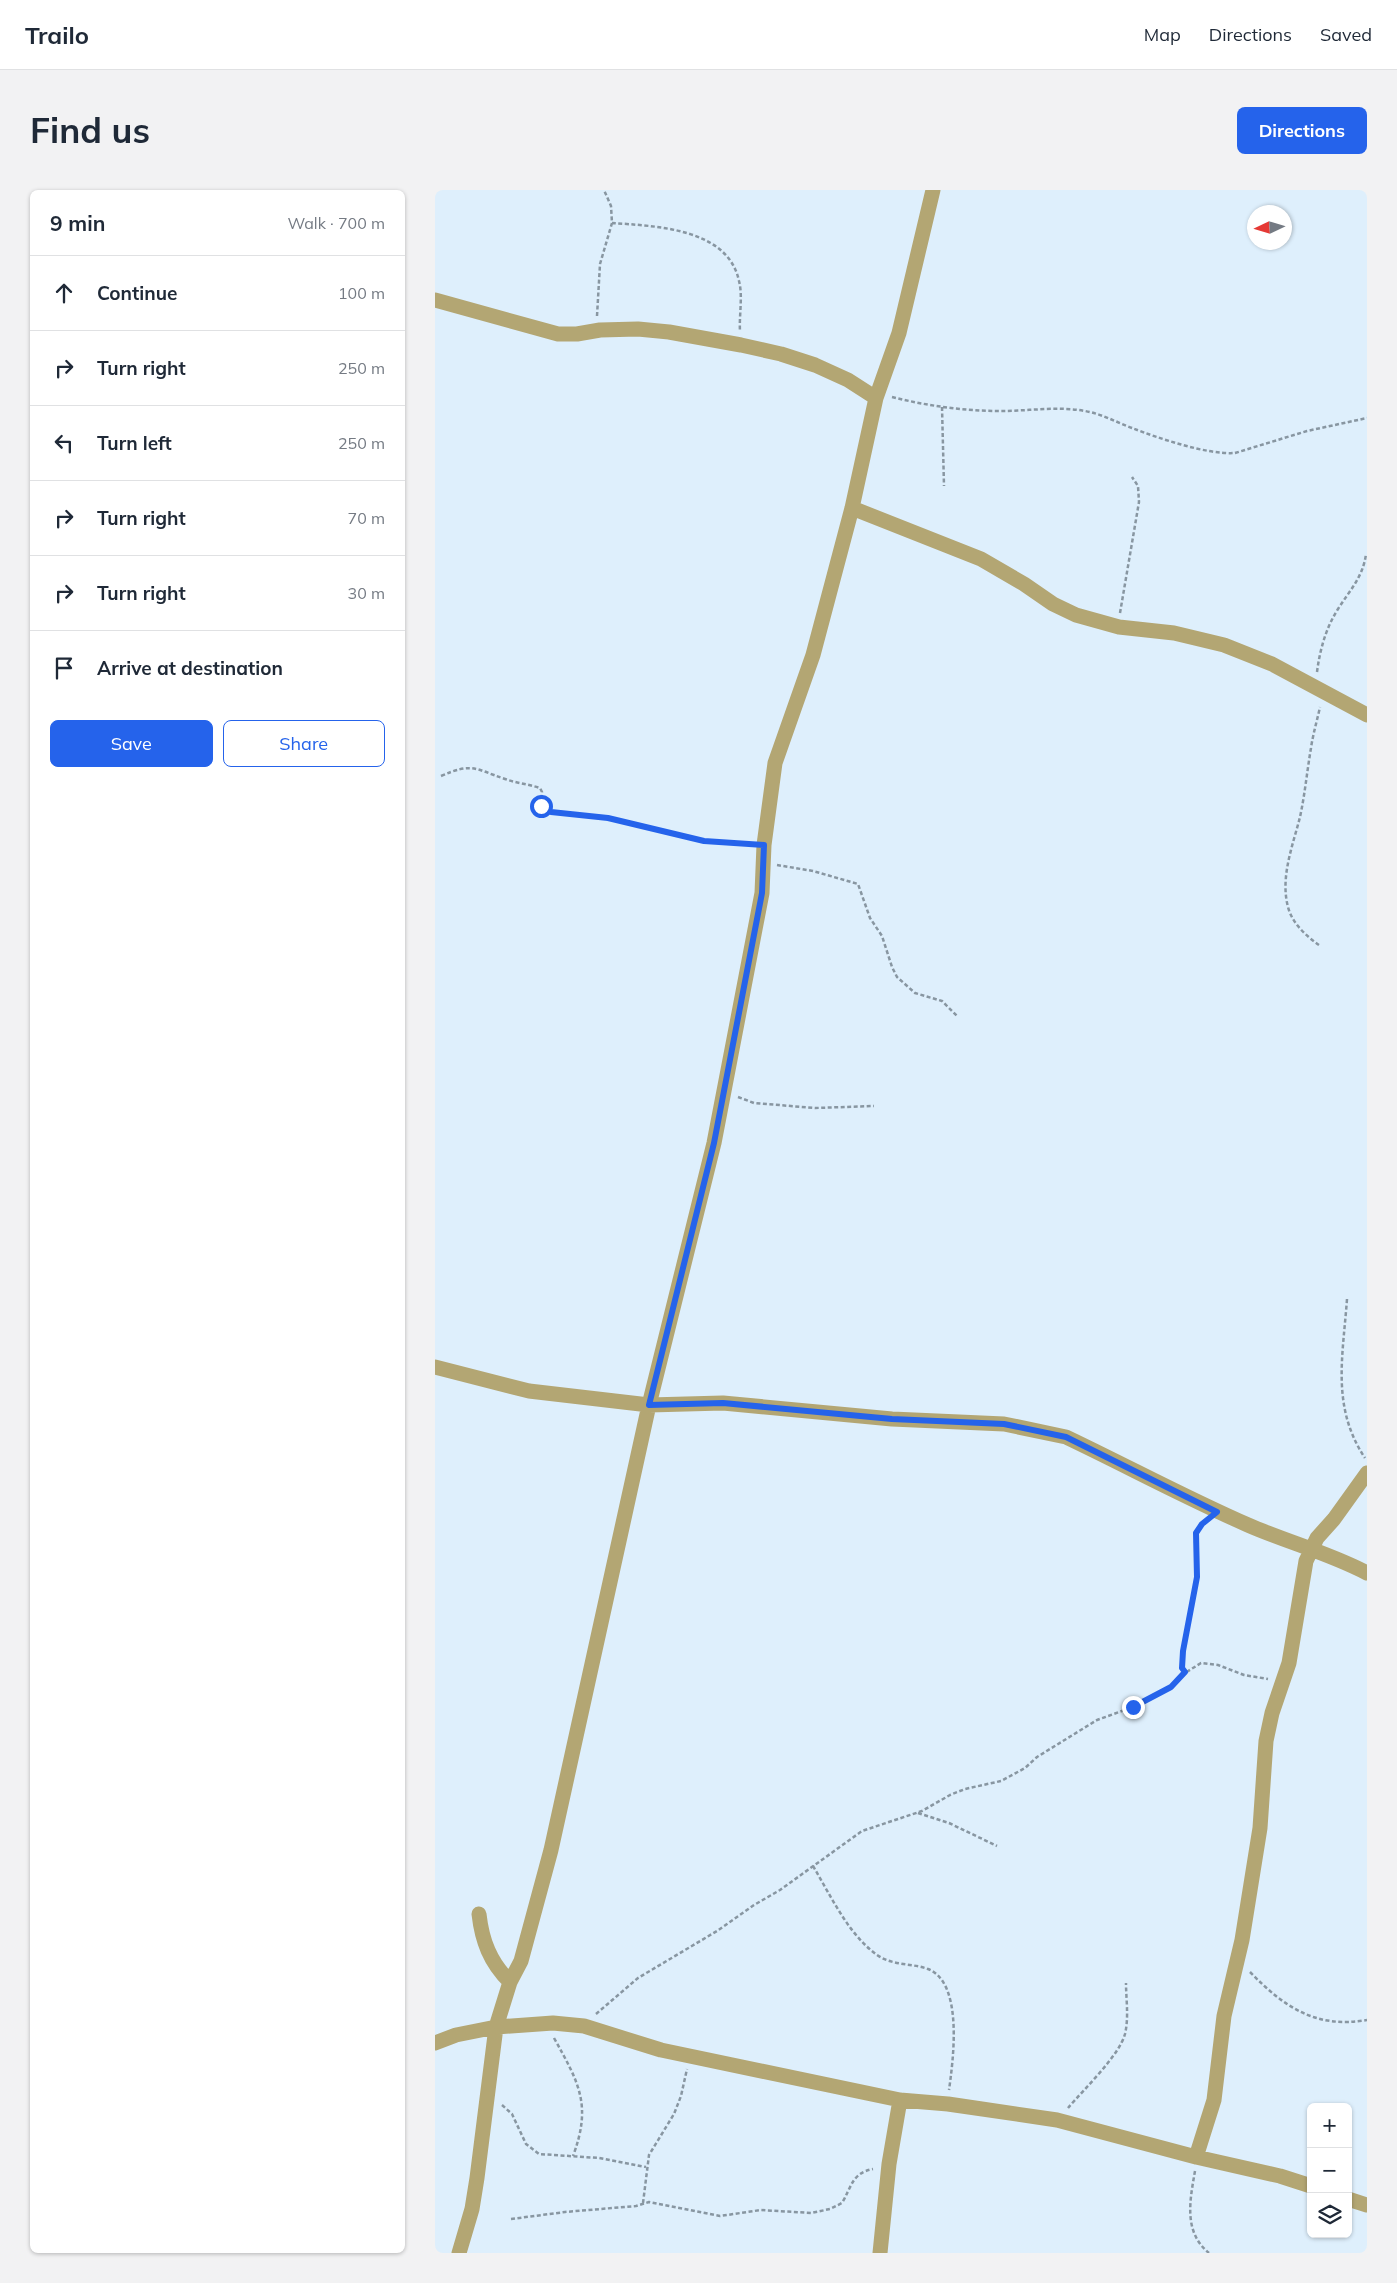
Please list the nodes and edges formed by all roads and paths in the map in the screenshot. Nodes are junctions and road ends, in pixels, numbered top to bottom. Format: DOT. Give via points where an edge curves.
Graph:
graph roads {
  1 [pos="604,190"];
  2 [pos="933,190"];
  3 [pos="612,223"];
  4 [pos="435,300"];
  5 [pos="600,330"];
  6 [pos="741,345"];
  7 [pos="877,396"];
  8 [pos="942,407"];
  9 [pos="1367,418"];
  10 [pos="1132,477"];
  11 [pos="944,486"];
  12 [pos="852,508"];
  13 [pos="1367,554"];
  14 [pos="1119,627"];
  15 [pos="1319,688"];
  16 [pos="1367,715"];
  17 [pos="441,776"];
  18 [pos="764,845"];
  19 [pos="763,865"];
  20 [pos="1319,945"];
  21 [pos="957,1016"];
  22 [pos="723,1090"];
  23 [pos="874,1106"];
  24 [pos="1347,1299"];
  25 [pos="435,1367"];
  26 [pos="649,1405"];
  27 [pos="1367,1462"];
  28 [pos="1367,1473"];
  29 [pos="1217,1512"];
  30 [pos="1311,1549"];
  31 [pos="1367,1574"];
  32 [pos="1185,1672"];
  33 [pos="1283,1682"];
  34 [pos="918,1813"];
  35 [pos="997,1846"];
  36 [pos="813,1866"];
  37 [pos="479,1914"];
  38 [pos="1238,1960"];
  39 [pos="510,1982"];
  40 [pos="1126,1983"];
  41 [pos="1367,2020"];
  42 [pos="546,2023"];
  43 [pos="584,2026"];
  44 [pos="496,2027"];
  45 [pos="435,2043"];
  46 [pos="688,2056"];
  47 [pos="900,2100"];
  48 [pos="486,2101"];
  49 [pos="948,2104"];
  50 [pos="1057,2120"];
  51 [pos="573,2156"];
  52 [pos="1196,2157"];
  53 [pos="889,2164"];
  54 [pos="645,2167"];
  55 [pos="1307,2185"];
  56 [pos="1352,2200"];
  57 [pos="643,2203"];
  58 [pos="1367,2205"];
  59 [pos="511,2219"];
  60 [pos="459,2253"];
  61 [pos="880,2253"];
  62 [pos="1209,2253"];
  1 -- 3 [label="path" via="611,206"];
  2 -- 7 [label="street" via="899,333"];
  3 -- 5 [label="path" via="599,264 596,311"];
  3 -- 6 [label="path" via="657,226 700,238 722,251 740,282"];
  4 -- 5 [label="street" via="557,334"];
  5 -- 6 [label="street" via="669,332"];
  6 -- 7 [label="street" via="815,364"];
  7 -- 8 [label="path"];
  7 -- 12 [label="street"];
  8 -- 9 [label="path" via="1085,411 1223,454"];
  8 -- 11 [label="path"];
  10 -- 14 [label="path" via="1138,486 1139,502 1125,573"];
  12 -- 14 [label="street" via="981,559 1066,610"];
  12 -- 18 [label="street" via="813,655 775,763"];
  13 -- 15 [label="path" via="1362,574 1338,610 1322,643"];
  14 -- 15 [label="street" via="1173,633 1224,645"];
  15 -- 16 [label="street"];
  15 -- 20 [label="path" via="1287,890 1290,915"];
  17 -- 18 [label="path" via="475,768 540,788 541,806 551,812 608,818 704,841"];
  18 -- 19 [label="street"];
  19 -- 21 [label="path" via="793,866 859,884 870,918 881,936 897,977 915,993 942,1001"];
  19 -- 22 [label="street" via="761,901"];
  22 -- 23 [label="path" via="754,1103 829,1108"];
  22 -- 26 [label="street" via="703,1190"];
  24 -- 27 [label="path" via="1342,1386 1351,1434"];
  25 -- 26 [label="street" via="529,1391"];
  26 -- 29 [label="street" via="723,1403 892,1419 1004,1424 1066,1437"];
  26 -- 39 [label="street" via="551,1850 521,1961"];
  28 -- 30 [label="street"];
  29 -- 30 [label="street"];
  29 -- 32 [label="path" via="1196,1533 1197,1577 1183,1651 1182,1668"];
  30 -- 31 [label="street" via="1343,1560"];
  30 -- 33 [label="street"];
  32 -- 33 [label="path" via="1207,1663 1244,1675"];
  32 -- 34 [label="path" via="1171,1687 1133,1707 1097,1720 1012,1776 950,1795"];
  33 -- 38 [label="street" via="1266,1741 1260,1828"];
  34 -- 35 [label="path" via="949,1823"];
  34 -- 36 [label="path" via="862,1831"];
  36 -- 43 [label="path" via="717,1931 638,1978"];
  36 -- 49 [label="path" via="847,1922 877,1955 891,1962 936,1973 945,1987 955,2045"];
  37 -- 39 [label="street" via="486,1948"];
  38 -- 41 [label="path" via="1294,2010 1318,2020"];
  38 -- 52 [label="street" via="1224,2016 1214,2100"];
  39 -- 44 [label="street"];
  40 -- 50 [label="path" via="1127,2025 1122,2042"];
  42 -- 43 [label="street"];
  42 -- 44 [label="street"];
  42 -- 51 [label="path" via="578,2084 582,2122"];
  43 -- 46 [label="street"];
  44 -- 45 [label="street" via="455,2035"];
  44 -- 48 [label="street"];
  46 -- 47 [label="street"];
  46 -- 54 [label="path" via="681,2096"];
  47 -- 49 [label="street"];
  47 -- 53 [label="street"];
  48 -- 51 [label="path" via="503,2106 513,2114 531,2150 539,2154"];
  48 -- 60 [label="street" via="471,2209"];
  49 -- 50 [label="street"];
  50 -- 52 [label="street"];
  51 -- 54 [label="path"];
  52 -- 55 [label="street"];
  52 -- 62 [label="path" via="1190,2220 1193,2234"];
  53 -- 57 [label="path" via="860,2172 842,2203 820,2212 800,2214 761,2210 713,2216 655,2202"];
  53 -- 61 [label="street"];
  54 -- 57 [label="path"];
  56 -- 58 [label="street"];
  57 -- 59 [label="path"];
}
